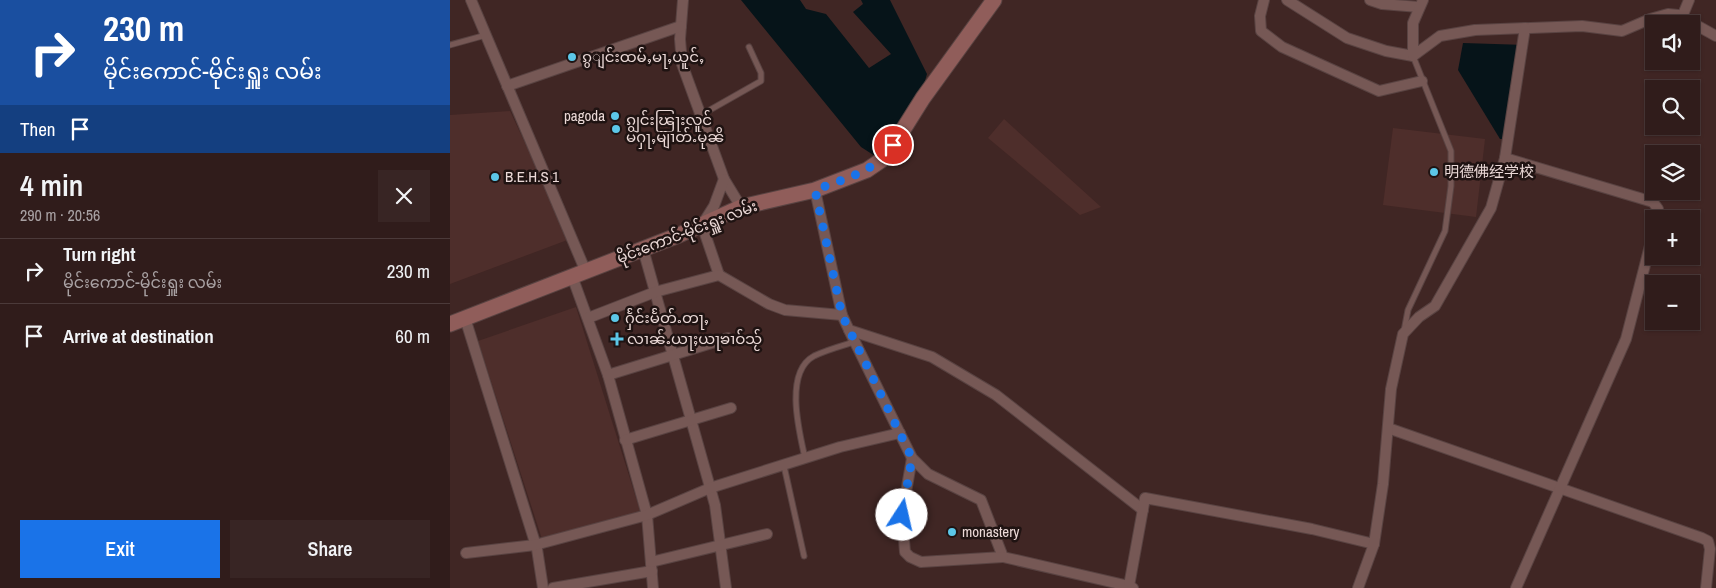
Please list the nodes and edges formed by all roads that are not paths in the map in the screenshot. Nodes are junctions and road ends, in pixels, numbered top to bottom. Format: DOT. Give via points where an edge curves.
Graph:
graph roads {
  1 [pos="471,0"];
  2 [pos="682,0"];
  3 [pos="994,0"];
  4 [pos="1264,0"];
  5 [pos="1370,0"];
  6 [pos="1689,0"];
  7 [pos="1293,2"];
  8 [pos="1421,4"];
  9 [pos="1683,15"];
  10 [pos="1645,22"];
  11 [pos="681,26"];
  12 [pos="1700,27"];
  13 [pos="1525,28"];
  14 [pos="486,34"];
  15 [pos="1716,36"];
  16 [pos="450,44"];
  17 [pos="749,47"];
  18 [pos="1413,56"];
  19 [pos="1422,81"];
  20 [pos="508,86"];
  21 [pos="701,115"];
  22 [pos="1505,158"];
  23 [pos="724,179"];
  24 [pos="815,190"];
  25 [pos="742,207"];
  26 [pos="1658,210"];
  27 [pos="702,224"];
  28 [pos="643,249"];
  29 [pos="1645,265"];
  30 [pos="579,274"];
  31 [pos="719,275"];
  32 [pos="655,292"];
  33 [pos="842,315"];
  34 [pos="465,318"];
  35 [pos="588,318"];
  36 [pos="450,324"];
  37 [pos="849,330"];
  38 [pos="1403,334"];
  39 [pos="728,338"];
  40 [pos="855,341"];
  41 [pos="673,356"];
  42 [pos="608,375"];
  43 [pos="731,408"];
  44 [pos="691,419"];
  45 [pos="1388,428"];
  46 [pos="900,433"];
  47 [pos="625,440"];
  48 [pos="912,458"];
  49 [pos="806,459"];
  50 [pos="784,466"];
  51 [pos="710,488"];
  52 [pos="1560,489"];
  53 [pos="1143,510"];
  54 [pos="647,515"];
  55 [pos="767,534"];
  56 [pos="1374,544"];
  57 [pos="536,545"];
  58 [pos="720,546"];
  59 [pos="466,553"];
  60 [pos="804,556"];
  61 [pos="1003,557"];
  62 [pos="651,566"];
  63 [pos="1131,587"];
  64 [pos="543,588"];
  65 [pos="553,588"];
  66 [pos="653,588"];
  67 [pos="726,588"];
  68 [pos="1358,588"];
  69 [pos="1516,588"];
  70 [pos="1706,588"];
  1 -- 14 [label="street"];
  2 -- 11 [label="street"];
  3 -- 24 [label="main road, မိုင်းကောင်-မိုင်းရှူး လမ်း" via="923,98 886,157 867,170"];
  4 -- 19 [label="street" via="1260,16 1262,31 1282,47 1379,91"];
  5 -- 8 [label="street" via="1382,4"];
  6 -- 9 [label="street"];
  7 -- 18 [label="street" via="1347,38"];
  8 -- 18 [label="street" via="1412,22"];
  10 -- 13 [label="street" via="1622,31 1582,26"];
  11 -- 20 [label="street"];
  11 -- 21 [label="street" via="682,64"];
  12 -- 15 [label="street"];
  13 -- 18 [label="street" via="1474,30 1440,36"];
  13 -- 22 [label="street"];
  14 -- 16 [label="lane"];
  14 -- 20 [label="street"];
  17 -- 21 [label="lane" via="761,73 761,81"];
  18 -- 19 [label="lane"];
  19 -- 38 [label="lane" via="1450,151 1451,186 1445,231 1408,310"];
  20 -- 30 [label="street"];
  21 -- 23 [label="street"];
  22 -- 26 [label="street" via="1653,202"];
  22 -- 38 [label="street" via="1491,208 1435,306"];
  23 -- 25 [label="street"];
  23 -- 27 [label="street" via="714,206"];
  24 -- 25 [label="main road, မိုင်းကောင်-မိုင်းရှူး လမ်း"];
  24 -- 33 [label="street"];
  25 -- 27 [label="main road, မိုင်းကောင်-မိုင်းရှူး လမ်း"];
  27 -- 28 [label="main road, မိုင်းကောင်-မိုင်းရှူး လမ်း"];
  27 -- 31 [label="street"];
  28 -- 30 [label="main road, မိုင်းကောင်-မိုင်းရှူး လမ်း"];
  28 -- 32 [label="street"];
  29 -- 52 [label="street" via="1626,339"];
  30 -- 34 [label="main road, မိုင်းကောင်-မိုင်းရှူး လမ်း"];
  30 -- 35 [label="street"];
  31 -- 32 [label="street"];
  31 -- 33 [label="street" via="768,304 785,310"];
  32 -- 35 [label="street"];
  32 -- 41 [label="street"];
  33 -- 37 [label="street"];
  34 -- 36 [label="main road, မိုင်းကောင်-မိုင်းရှူး လမ်း"];
  34 -- 57 [label="street"];
  35 -- 42 [label="street"];
  37 -- 40 [label="street"];
  37 -- 53 [label="street" via="932,357 996,395"];
  38 -- 45 [label="street" via="1391,390"];
  39 -- 41 [label="street"];
  40 -- 46 [label="street"];
  40 -- 49 [label="lane" via="813,356 802,367 795,391"];
  41 -- 42 [label="street"];
  41 -- 44 [label="street"];
  42 -- 47 [label="street"];
  43 -- 44 [label="street"];
  44 -- 47 [label="street"];
  44 -- 51 [label="street"];
  45 -- 52 [label="street"];
  45 -- 56 [label="street"];
  46 -- 48 [label="street"];
  46 -- 49 [label="street" via="840,447"];
  47 -- 54 [label="street"];
  48 -- 61 [label="street" via="928,474 981,500"];
  48 -- 61 [label="street" via="902,515 905,552 921,562"];
  49 -- 50 [label="street"];
  50 -- 51 [label="street"];
  50 -- 60 [label="lane"];
  51 -- 54 [label="street"];
  51 -- 58 [label="street"];
  52 -- 69 [label="street"];
  52 -- 70 [label="street" via="1708,542"];
  53 -- 56 [label="street" via="1145,498"];
  53 -- 63 [label="street"];
  54 -- 57 [label="street"];
  54 -- 62 [label="street"];
  55 -- 58 [label="street"];
  56 -- 68 [label="street"];
  57 -- 59 [label="street"];
  57 -- 64 [label="street"];
  58 -- 62 [label="street"];
  58 -- 67 [label="street"];
  61 -- 63 [label="street"];
  62 -- 65 [label="street"];
  62 -- 66 [label="street"];
}
